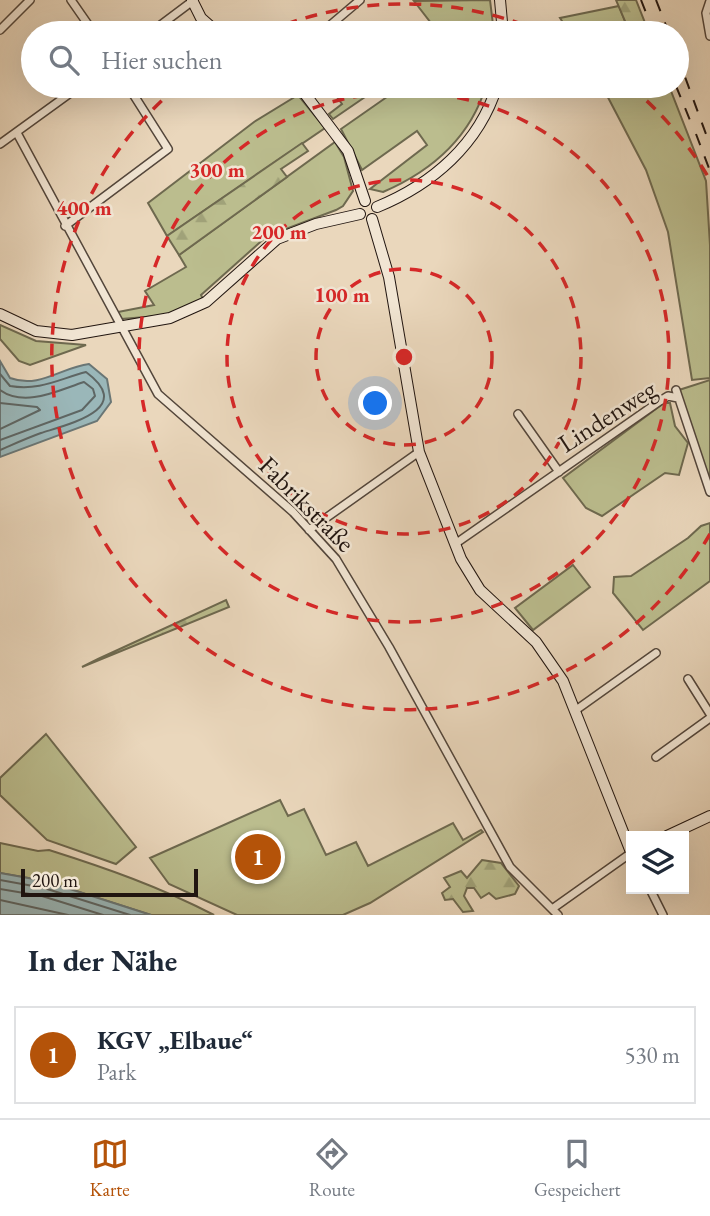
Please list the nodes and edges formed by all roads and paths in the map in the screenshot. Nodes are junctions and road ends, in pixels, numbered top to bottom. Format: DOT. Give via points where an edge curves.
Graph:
graph roads {
  1 [pos="30,0"];
  2 [pos="71,0"];
  3 [pos="193,0"];
  4 [pos="360,0"];
  5 [pos="500,0"];
  6 [pos="710,1"];
  7 [pos="86,21"];
  8 [pos="166,21"];
  9 [pos="204,21"];
  10 [pos="335,21"];
  11 [pos="502,21"];
  12 [pos="0,30"];
  13 [pos="710,36"];
  14 [pos="64,98"];
  15 [pos="135,98"];
  16 [pos="308,98"];
  17 [pos="492,98"];
  18 [pos="17,133"];
  19 [pos="0,144"];
  20 [pos="365,201"];
  21 [pos="377,207"];
  22 [pos="360,214"];
  23 [pos="372,219"];
  24 [pos="65,226"];
  25 [pos="0,314"];
  26 [pos="121,328"];
  27 [pos="518,414"];
  28 [pos="419,452"];
  29 [pos="559,472"];
  30 [pos="710,492"];
  31 [pos="309,530"];
  32 [pos="455,544"];
  33 [pos="656,653"];
  34 [pos="688,679"];
  35 [pos="576,710"];
  36 [pos="710,716"];
  37 [pos="656,757"];
  38 [pos="710,816"];
  39 [pos="678,831"];
  40 [pos="626,840"];
  41 [pos="626,857"];
  42 [pos="652,894"];
  43 [pos="555,912"];
  44 [pos="663,915"];
  1 -- 12 [label="street"];
  2 -- 7 [label="street"];
  3 -- 8 [label="street"];
  3 -- 9 [label="street"];
  4 -- 10 [label="street"];
  5 -- 11 [label="street"];
  6 -- 13 [label="street" via="706,13"];
  14 -- 18 [label="street"];
  15 -- 24 [label="street" via="167,149"];
  16 -- 20 [label="street" via="348,151"];
  17 -- 21 [label="street" via="465,146 431,177"];
  18 -- 19 [label="street"];
  18 -- 24 [label="street, Fabrikstraße"];
  20 -- 21 [label="street"];
  20 -- 22 [label="street"];
  21 -- 23 [label="street"];
  22 -- 23 [label="street"];
  22 -- 26 [label="street" via="277,239 216,295 195,308"];
  23 -- 28 [label="street" via="389,277"];
  24 -- 26 [label="street, Fabrikstraße"];
  25 -- 26 [label="street" via="23,327 57,335"];
  26 -- 31 [label="street, Fabrikstraße" via="164,401"];
  27 -- 29 [label="street, Lindenweg"];
  28 -- 31 [label="street"];
  28 -- 32 [label="street"];
  29 -- 30 [label="street, Lindenweg" via="677,394"];
  29 -- 32 [label="street, Lindenweg"];
  31 -- 43 [label="street, Fabrikstraße" via="336,559 389,647 510,867"];
  32 -- 35 [label="street" via="480,590 544,652"];
  33 -- 35 [label="street"];
  34 -- 36 [label="street"];
  35 -- 40 [label="street"];
  36 -- 37 [label="street"];
  38 -- 39 [label="street"];
  41 -- 43 [label="street"];
  42 -- 44 [label="street"];
}
